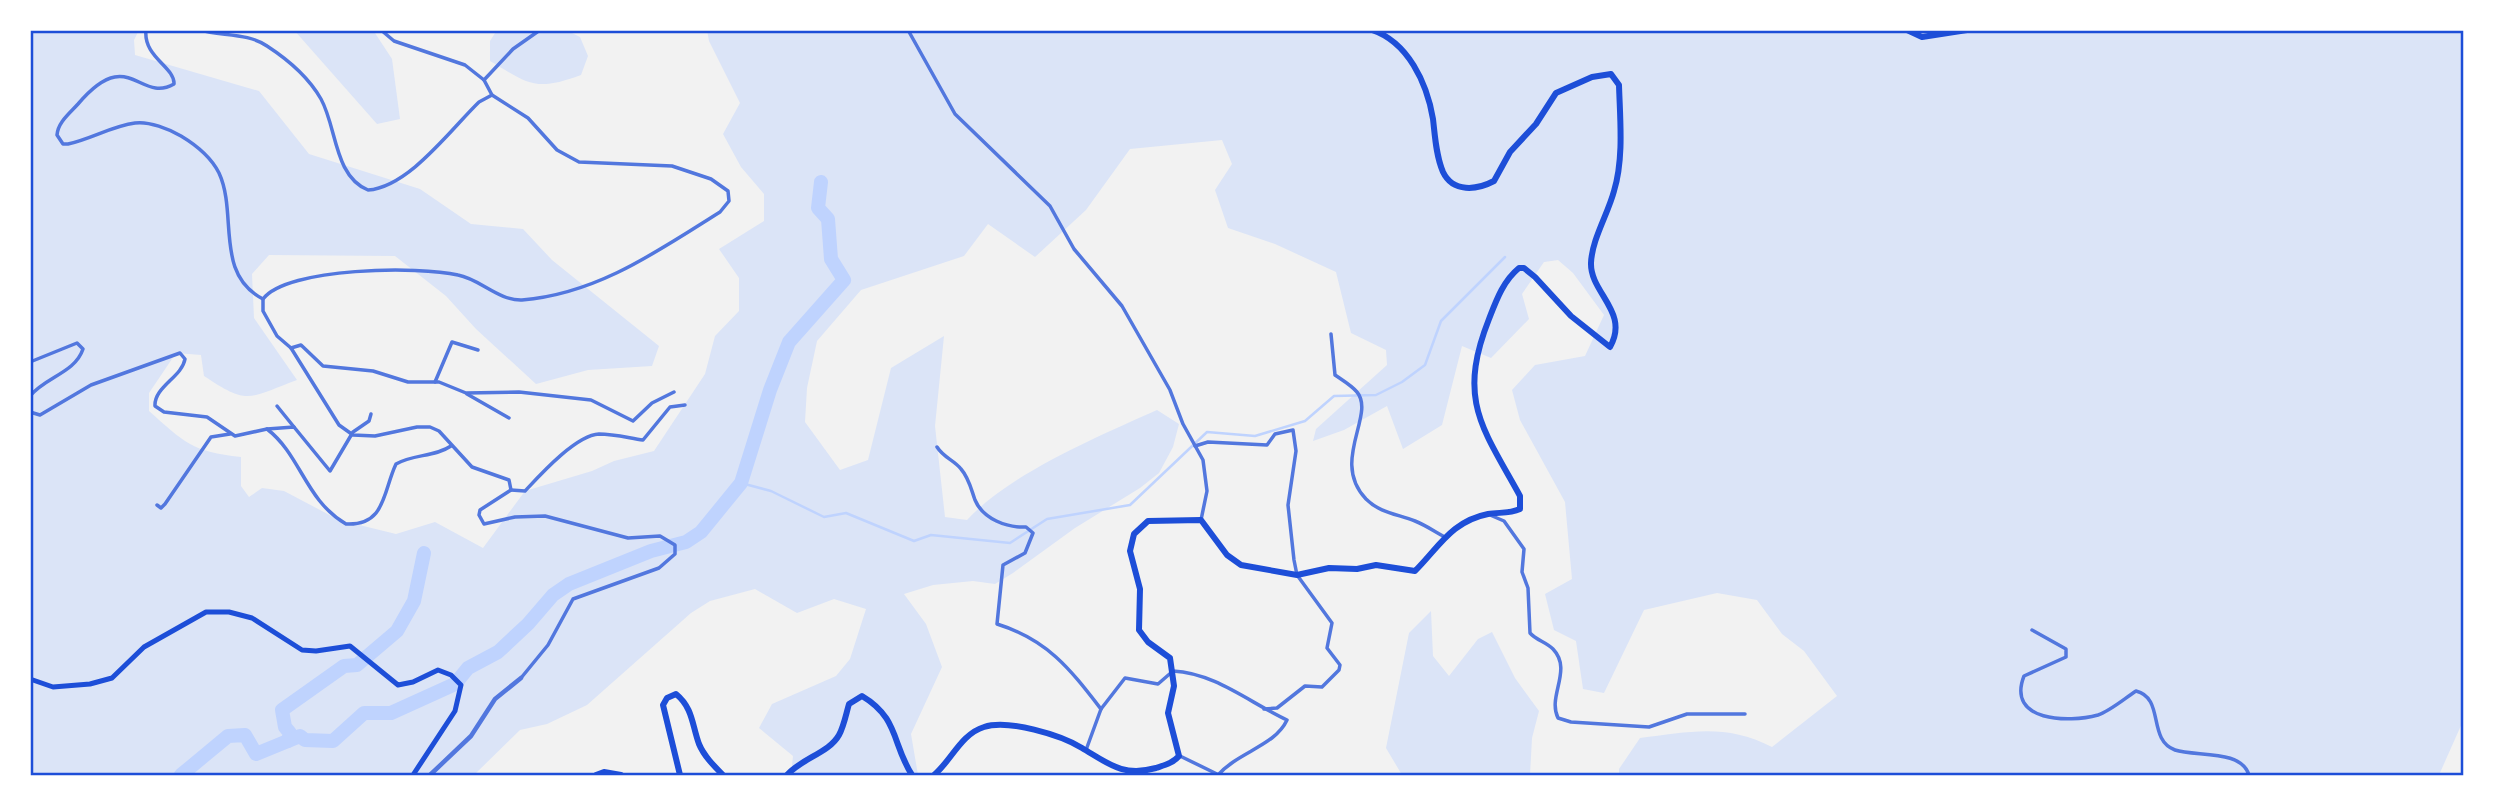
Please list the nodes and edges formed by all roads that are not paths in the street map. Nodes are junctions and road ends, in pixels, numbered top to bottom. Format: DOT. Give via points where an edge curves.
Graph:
graph roads {
  1 [pos="146,30"];
  2 [pos="200,30"];
  3 [pos="382,30"];
  4 [pos="540,30"];
  5 [pos="908,30"];
  6 [pos="1372,30"];
  7 [pos="1907,30"];
  8 [pos="1967,30"];
  9 [pos="484,80"];
  10 [pos="492,95"];
  11 [pos="263,299"];
  12 [pos="1331,334"];
  13 [pos="291,348"];
  14 [pos="478,350"];
  15 [pos="30,362"];
  16 [pos="435,382"];
  17 [pos="674,392"];
  18 [pos="466,393"];
  19 [pos="30,396"];
  20 [pos="685,405"];
  21 [pos="276,406"];
  22 [pos="30,412"];
  23 [pos="372,414"];
  24 [pos="509,418"];
  25 [pos="294,427"];
  26 [pos="267,429"];
  27 [pos="232,434"];
  28 [pos="353,435"];
  29 [pos="451,446"];
  30 [pos="1195,446"];
  31 [pos="937,447"];
  32 [pos="511,490"];
  33 [pos="157,505"];
  34 [pos="1486,514"];
  35 [pos="1200,520"];
  36 [pos="1443,536"];
  37 [pos="1297,575"];
  38 [pos="2032,630"];
  39 [pos="1174,671"];
  40 [pos="521,678"];
  41 [pos="30,679"];
  42 [pos="1101,709"];
  43 [pos="1264,709"];
  44 [pos="1745,714"];
  45 [pos="1086,750"];
  46 [pos="1179,756"];
  47 [pos="413,775"];
  48 [pos="430,775"];
  49 [pos="596,775"];
  50 [pos="621,775"];
  51 [pos="680,775"];
  52 [pos="723,775"];
  53 [pos="788,775"];
  54 [pos="912,775"];
  55 [pos="934,775"];
  56 [pos="1219,775"];
  57 [pos="2249,775"];
  1 -- 11 [label="street" via="148,48 174,83 158,88 124,76 106,78 71,112 57,135 68,145 141,123 172,130 197,146 219,173 226,195 227,230 236,272 243,286"];
  2 -- 10 [label="street" via="257,40 306,79 328,113 346,173 368,190 391,183 412,169 479,102"];
  3 -- 9 [label="street" via="394,41 454,59"];
  4 -- 9 [label="street" via="513,49"];
  5 -- 30 [label="street" via="955,114 1050,206 1074,249 1122,306 1170,390"];
  6 -- 34 [label="main road" via="1386,36 1415,66 1432,114 1442,169 1462,188 1494,181 1510,152 1560,90 1602,74 1611,74 1619,85 1618,176 1591,263 1617,333 1610,347 1560,306 1530,273 1519,268 1512,274 1480,344 1474,394 1478,418 1522,504 1512,513"];
  7 -- 8 [label="main road" via="1922,37"];
  9 -- 10 [label="street"];
  10 -- 11 [label="street" via="528,118 557,149 579,162 672,166 711,179 728,191 729,201 720,212 631,268 557,293 512,299 460,275 379,271 301,278 272,288"];
  11 -- 13 [label="street" via="267,319"];
  12 -- 36 [label="street" via="1335,376 1357,392 1362,403 1350,474 1376,506"];
  13 -- 16 [label="street" via="301,345 323,366 373,371 408,382"];
  13 -- 28 [label="street" via="339,425"];
  14 -- 16 [label="street" via="452,342"];
  15 -- 19 [label="street" via="77,343 83,349 69,368"];
  16 -- 18 [label="street"];
  17 -- 18 [label="street" via="652,402 633,421 591,400 519,392"];
  18 -- 24 [label="street"];
  20 -- 32 [label="street" via="670,407 643,440 597,434 587,438 552,463 525,491"];
  21 -- 25 [label="street"];
  22 -- 27 [label="street" via="40,415 91,385 180,353 185,359 183,366 155,406 164,412 206,417"];
  23 -- 28 [label="street"];
  25 -- 26 [label="street"];
  25 -- 28 [label="street" via="330,471"];
  26 -- 27 [label="street"];
  26 -- 29 [label="street" via="290,453 310,492 346,524 362,523 379,513 396,464"];
  27 -- 33 [label="street" via="211,437 165,503 161,508"];
  28 -- 29 [label="street" via="430,427"];
  29 -- 32 [label="street" via="472,467 504,476"];
  30 -- 35 [label="street" via="1207,483"];
  30 -- 37 [label="street" via="1208,442 1266,444 1275,434 1293,430 1297,451 1287,505"];
  31 -- 42 [label="street" via="961,469 976,503 991,517 1033,533 1026,552 1003,565 998,624 1027,634 1069,669"];
  32 -- 40 [label="street" via="480,510 481,521 492,524 545,516 628,538 660,536 675,545 675,554 659,568 573,600 548,645"];
  34 -- 36 [label="main road"];
  34 -- 44 [label="street" via="1504,521 1524,549 1522,572 1528,588 1530,633 1553,649 1562,673 1558,718 1649,727 1687,714"];
  35 -- 37 [label="main road" via="1227,555 1241,565"];
  35 -- 39 [label="main road" via="1148,521 1134,534 1130,551 1140,589 1139,630 1147,642 1170,658"];
  36 -- 37 [label="main road" via="1415,571 1376,565"];
  37 -- 43 [label="street" via="1332,623 1327,648 1338,660 1339,670 1322,687 1305,687 1277,708"];
  38 -- 57 [label="street" via="2067,652 2059,661 2024,676 2021,688 2032,711 2052,720 2099,715 2136,691 2143,693 2151,700 2165,743 2174,749 2234,760 2243,764"];
  39 -- 42 [label="street" via="1158,684 1125,678"];
  39 -- 43 [label="street" via="1188,671 1218,683"];
  39 -- 46 [label="main road" via="1168,713"];
  40 -- 48 [label="street" via="495,698 471,736"];
  41 -- 47 [label="main road" via="53,687 112,678 144,647 187,621 206,612 229,612 252,618 302,650 350,646 398,685 438,670 451,675 461,685 455,711"];
  42 -- 45 [label="street"];
  43 -- 56 [label="street" via="1287,720 1281,732 1230,762"];
  45 -- 46 [label="main road" via="1115,769 1133,772 1160,767"];
  45 -- 55 [label="main road" via="1021,726 984,727 969,735"];
  46 -- 56 [label="street"];
  49 -- 50 [label="main road"];
  51 -- 52 [label="main road" via="663,705 672,694 685,701 699,744"];
  53 -- 54 [label="main road" via="799,762 831,745 849,704 862,696 890,719"];
}
